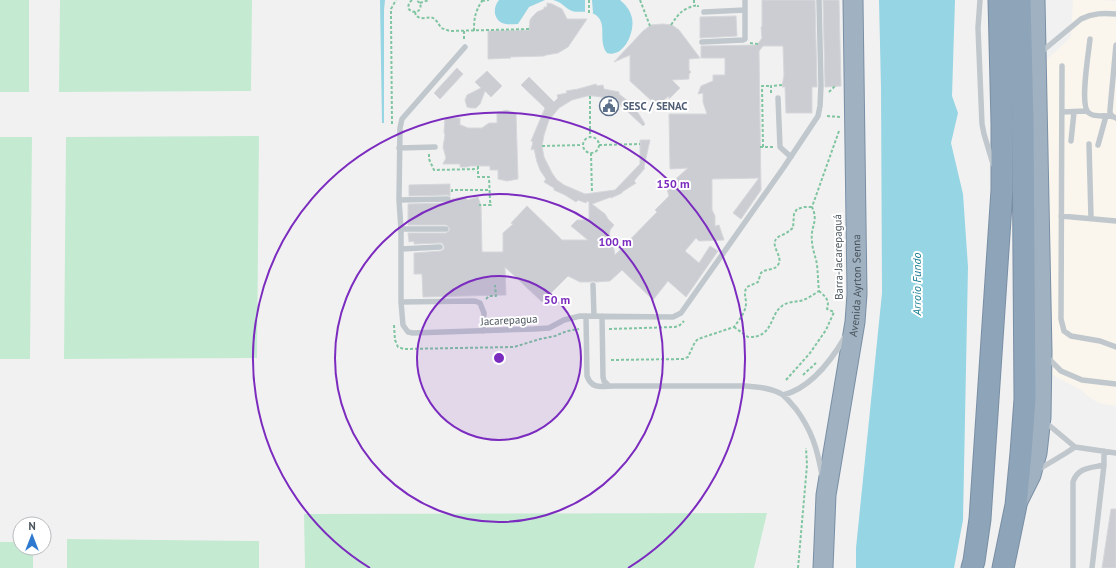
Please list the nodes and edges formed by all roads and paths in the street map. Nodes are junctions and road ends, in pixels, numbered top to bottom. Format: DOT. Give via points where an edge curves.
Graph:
graph roads {
  1 [pos="412,0"];
  2 [pos="416,0"];
  3 [pos="428,0"];
  4 [pos="489,0"];
  5 [pos="589,0"];
  6 [pos="640,0"];
  7 [pos="694,0"];
  8 [pos="745,0"];
  9 [pos="819,0"];
  10 [pos="853,0"];
  11 [pos="980,0"];
  12 [pos="1000,0"];
  13 [pos="1020,0"];
  14 [pos="1035,0"];
  15 [pos="482,1"];
  16 [pos="420,3"];
  17 [pos="694,6"];
  18 [pos="745,10"];
  19 [pos="415,12"];
  20 [pos="704,12"];
  21 [pos="589,13"];
  22 [pos="1116,14"];
  23 [pos="671,25"];
  24 [pos="650,26"];
  25 [pos="530,29"];
  26 [pos="474,31"];
  27 [pos="1090,39"];
  28 [pos="702,42"];
  29 [pos="1116,45"];
  30 [pos="465,47"];
  31 [pos="1035,57"];
  32 [pos="1062,66"];
  33 [pos="771,86"];
  34 [pos="834,86"];
  35 [pos="828,95"];
  36 [pos="590,96"];
  37 [pos="778,98"];
  38 [pos="827,109"];
  39 [pos="1086,111"];
  40 [pos="1062,112"];
  41 [pos="1074,112"];
  42 [pos="1106,116"];
  43 [pos="1114,117"];
  44 [pos="840,122"];
  45 [pos="840,127"];
  46 [pos="590,137"];
  47 [pos="1071,141"];
  48 [pos="640,144"];
  49 [pos="1089,144"];
  50 [pos="582,145"];
  51 [pos="599,145"];
  52 [pos="1098,145"];
  53 [pos="542,146"];
  54 [pos="780,147"];
  55 [pos="399,148"];
  56 [pos="432,148"];
  57 [pos="591,153"];
  58 [pos="791,156"];
  59 [pos="478,166"];
  60 [pos="478,169"];
  61 [pos="490,190"];
  62 [pos="1002,190"];
  63 [pos="592,193"];
  64 [pos="448,199"];
  65 [pos="399,200"];
  66 [pos="479,205"];
  67 [pos="812,207"];
  68 [pos="1061,216"];
  69 [pos="1092,218"];
  70 [pos="1116,221"];
  71 [pos="401,229"];
  72 [pos="446,229"];
  73 [pos="440,247"];
  74 [pos="401,249"];
  75 [pos="496,285"];
  76 [pos="593,285"];
  77 [pos="819,291"];
  78 [pos="401,302"];
  79 [pos="480,303"];
  80 [pos="586,316"];
  81 [pos="594,316"];
  82 [pos="602,316"];
  83 [pos="855,322"];
  84 [pos="394,325"];
  85 [pos="734,327"];
  86 [pos="586,329"];
  87 [pos="483,331"];
  88 [pos="1116,347"];
  89 [pos="1042,352"];
  90 [pos="820,359"];
  91 [pos="602,360"];
  92 [pos="786,380"];
  93 [pos="1116,384"];
  94 [pos="609,386"];
  95 [pos="799,389"];
  96 [pos="783,395"];
  97 [pos="1041,418"];
  98 [pos="1075,446"];
  99 [pos="806,447"];
  100 [pos="1104,451"];
  101 [pos="1116,453"];
  102 [pos="1104,465"];
  103 [pos="1031,475"];
  104 [pos="826,495"];
  105 [pos="1016,504"];
  106 [pos="973,565"];
  107 [pos="798,568"];
  108 [pos="823,568"];
  109 [pos="1004,568"];
  110 [pos="1073,568"];
  111 [pos="1092,568"];
  1 -- 19 [label="path" via="408,8"];
  2 -- 16 [label="path"];
  3 -- 16 [label="path"];
  4 -- 15 [label="path"];
  5 -- 21 [label="path"];
  6 -- 24 [label="path"];
  7 -- 17 [label="path"];
  8 -- 18 [label="lane"];
  9 -- 58 [label="lane" via="820,106 818,116"];
  10 -- 83 [label="highway, Avenida Ayrton Senna" via="857,294"];
  11 -- 62 [label="lane" via="978,28 982,124"];
  12 -- 62 [label="highway"];
  13 -- 105 [label="highway" via="1024,129 1025,399"];
  14 -- 31 [label="highway"];
  15 -- 26 [label="path" via="476,12"];
  16 -- 19 [label="path" via="420,9"];
  17 -- 20 [label="path" via="698,6 698,12"];
  17 -- 23 [label="path" via="684,10"];
  18 -- 20 [label="lane"];
  18 -- 28 [label="lane" via="743,40"];
  19 -- 26 [label="path" via="419,17 434,18 444,30"];
  22 -- 31 [label="lane" via="1102,12 1088,15"];
  25 -- 26 [label="path"];
  27 -- 39 [label="lane" via="1084,99"];
  29 -- 43 [label="lane" via="1110,110"];
  30 -- 55 [label="lane" via="402,119"];
  31 -- 89 [label="highway"];
  32 -- 40 [label="lane"];
  33 -- 54 [label="path" via="762,86 762,147"];
  34 -- 35 [label="path"];
  36 -- 46 [label="path"];
  37 -- 54 [label="lane"];
  38 -- 44 [label="path" via="827,116 840,117"];
  39 -- 41 [label="lane"];
  39 -- 42 [label="lane" via="1092,115"];
  40 -- 41 [label="lane"];
  40 -- 68 [label="lane"];
  41 -- 47 [label="lane"];
  42 -- 43 [label="lane"];
  42 -- 52 [label="lane"];
  45 -- 67 [label="path"];
  46 -- 50 [label="path" via="584,139"];
  46 -- 51 [label="path" via="594,137"];
  48 -- 51 [label="path"];
  49 -- 69 [label="lane"];
  50 -- 53 [label="path"];
  50 -- 57 [label="path" via="585,151"];
  51 -- 57 [label="path" via="597,150"];
  54 -- 58 [label="lane"];
  55 -- 56 [label="lane"];
  55 -- 65 [label="lane"];
  56 -- 60 [label="path" via="430,159 434,170"];
  57 -- 63 [label="path"];
  58 -- 82 [label="lane, Jacarepagua" via="681,313 673,317"];
  59 -- 60 [label="path"];
  60 -- 61 [label="path" via="478,177 489,177"];
  61 -- 64 [label="path" via="452,190 452,199"];
  61 -- 66 [label="path" via="491,205"];
  62 -- 106 [label="highway" via="981,511"];
  64 -- 65 [label="lane"];
  65 -- 71 [label="lane"];
  67 -- 77 [label="path" via="815,214 812,240"];
  67 -- 85 [label="path" via="797,210 794,214 793,228 776,239 775,248 780,258 779,263 776,268 761,274 758,282 747,287 744,294 745,308"];
  68 -- 69 [label="lane"];
  68 -- 88 [label="lane" via="1061,319 1064,331 1071,336 1100,341"];
  69 -- 70 [label="lane"];
  71 -- 72 [label="lane"];
  71 -- 74 [label="lane"];
  73 -- 74 [label="lane"];
  74 -- 78 [label="lane"];
  75 -- 79 [label="path" via="496,296 489,296"];
  76 -- 81 [label="lane"];
  77 -- 85 [label="path" via="801,301 783,305 777,310 769,328 756,337 748,337"];
  77 -- 92 [label="path" via="828,299 827,309 834,312 826,330 810,353"];
  78 -- 79 [label="lane"];
  78 -- 87 [label="lane, Jacarepagua" via="403,325 408,332"];
  79 -- 87 [label="lane" via="484,313"];
  80 -- 81 [label="lane, Jacarepagua"];
  80 -- 86 [label="lane"];
  80 -- 87 [label="lane, Jacarepagua" via="572,318 549,328"];
  81 -- 82 [label="lane, Jacarepagua"];
  82 -- 91 [label="lane"];
  83 -- 95 [label="lane" via="836,353"];
  83 -- 104 [label="highway, Avenida Ayrton Senna"];
  84 -- 86 [label="path" via="395,340 398,347 404,349 514,348 567,331"];
  85 -- 91 [label="path" via="698,339 688,357 683,360"];
  86 -- 94 [label="lane" via="589,382 593,385"];
  89 -- 93 [label="lane" via="1061,370 1082,380"];
  89 -- 97 [label="highway"];
  90 -- 95 [label="path" via="804,374"];
  91 -- 94 [label="lane" via="603,379"];
  94 -- 96 [label="lane" via="744,386 763,388"];
  95 -- 96 [label="lane"];
  96 -- 104 [label="lane" via="809,430 819,457"];
  97 -- 98 [label="lane"];
  97 -- 103 [label="highway" via="1037,453"];
  98 -- 100 [label="lane"];
  98 -- 103 [label="lane"];
  99 -- 107 [label="path" via="807,465"];
  100 -- 101 [label="lane"];
  100 -- 102 [label="lane"];
  102 -- 110 [label="lane" via="1078,472 1073,482"];
  102 -- 111 [label="lane"];
  103 -- 105 [label="highway"];
  104 -- 108 [label="highway, Avenida Ayrton Senna"];
  105 -- 109 [label="highway"];
}
